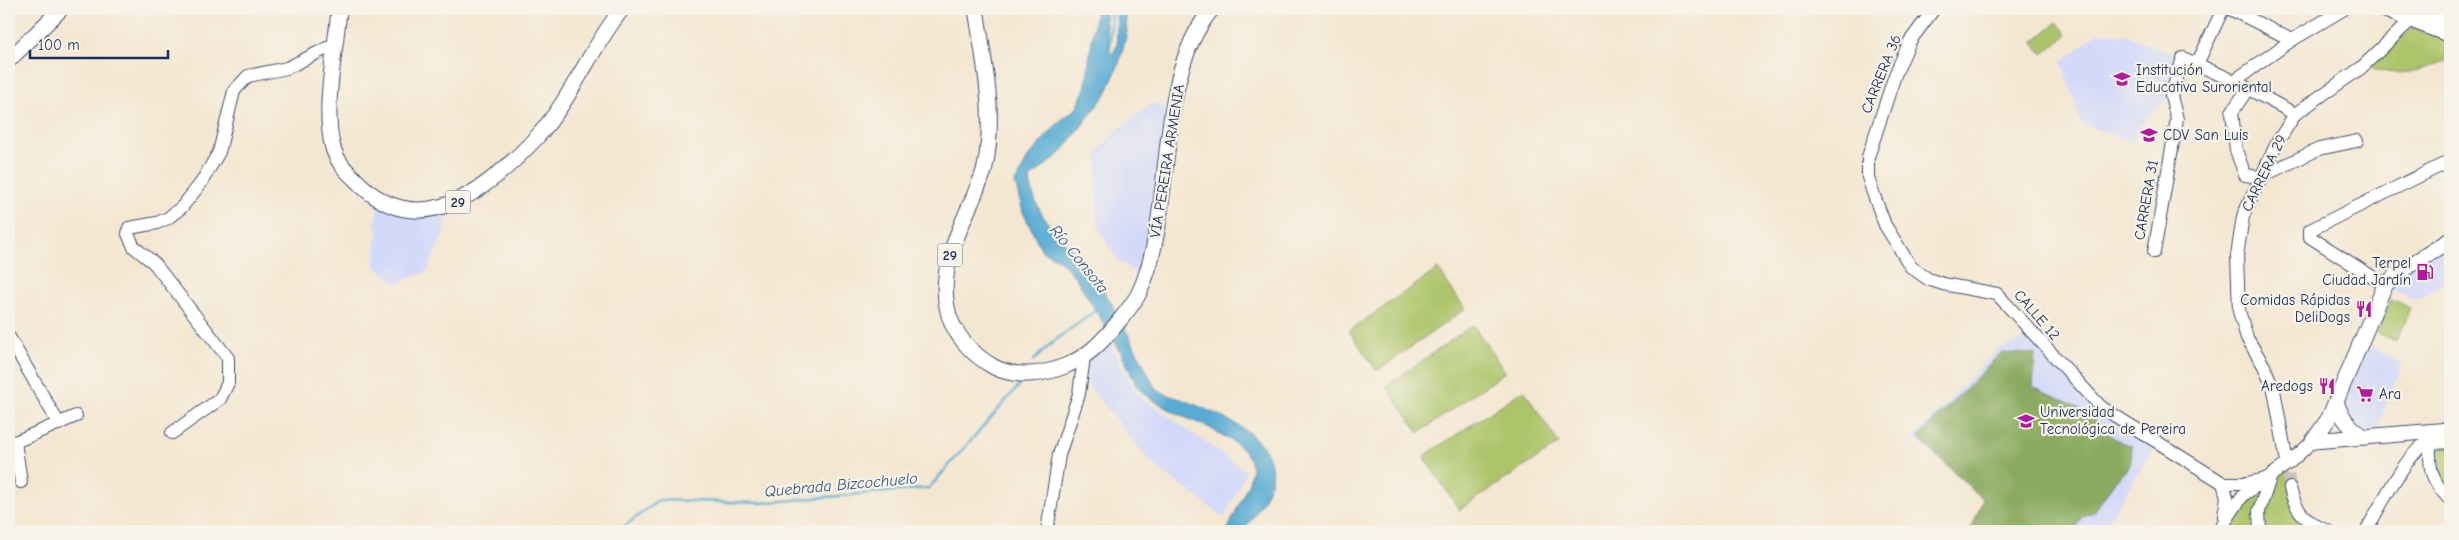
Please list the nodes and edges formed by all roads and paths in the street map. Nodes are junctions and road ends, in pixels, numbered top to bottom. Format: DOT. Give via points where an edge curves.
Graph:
graph roads {
  1 [pos="61,9"];
  2 [pos="339,9"];
  3 [pos="622,9"];
  4 [pos="976,9"];
  5 [pos="1212,9"];
  6 [pos="1934,9"];
  7 [pos="2223,9"];
  8 [pos="2230,9"];
  9 [pos="2344,9"];
  10 [pos="2383,9"];
  11 [pos="2420,13"];
  12 [pos="2450,22"];
  13 [pos="2450,35"];
  14 [pos="2292,40"];
  15 [pos="335,44"];
  16 [pos="9,60"];
  17 [pos="2197,64"];
  18 [pos="2234,81"];
  19 [pos="2247,90"];
  20 [pos="2294,114"];
  21 [pos="2357,141"];
  22 [pos="1868,157"];
  23 [pos="2450,161"];
  24 [pos="2260,177"];
  25 [pos="2450,240"];
  26 [pos="2154,252"];
  27 [pos="2386,285"];
  28 [pos="9,338"];
  29 [pos="1084,357"];
  30 [pos="2336,402"];
  31 [pos="76,416"];
  32 [pos="59,424"];
  33 [pos="2450,430"];
  34 [pos="172,433"];
  35 [pos="2398,433"];
  36 [pos="2364,437"];
  37 [pos="12,441"];
  38 [pos="2313,441"];
  39 [pos="2430,441"];
  40 [pos="2450,441"];
  41 [pos="2411,456"];
  42 [pos="2286,457"];
  43 [pos="2270,478"];
  44 [pos="21,482"];
  45 [pos="2223,483"];
  46 [pos="2290,488"];
  47 [pos="2450,500"];
  48 [pos="2220,528"];
  49 [pos="1047,531"];
  50 [pos="2260,531"];
  51 [pos="2328,531"];
  52 [pos="2366,531"];
  1 -- 16 [label="main road"];
  2 -- 15 [label="main road, 29"];
  3 -- 15 [label="main road, 29" via="538,135 479,189 455,203 435,209 408,209 387,203 368,191 337,160 329,119"];
  4 -- 29 [label="main road, 29" via="991,129 984,170 950,254 945,289 951,322 978,357 995,368 1032,374 1055,370"];
  5 -- 29 [label="main road, VÍA PEREIRA ARMENIA / 29" via="1190,45 1180,74 1155,242 1140,292 1124,315"];
  6 -- 22 [label="street, CARRERA 36" via="1910,41"];
  7 -- 17 [label="street"];
  8 -- 14 [label="street"];
  9 -- 14 [label="street"];
  10 -- 11 [label="main road"];
  11 -- 12 [label="main road"];
  11 -- 13 [label="main road"];
  11 -- 20 [label="street, CARRERA 29" via="2361,68"];
  14 -- 18 [label="street"];
  15 -- 34 [label="street" via="287,68 248,76 234,91 219,152 202,183 168,218 130,228 128,234 134,247 154,263 228,358 228,383 220,399"];
  17 -- 18 [label="street"];
  17 -- 26 [label="street, CARRERA 31" via="2183,58 2171,96 2177,118"];
  18 -- 19 [label="street"];
  19 -- 20 [label="street"];
  19 -- 24 [label="street" via="2232,112 2236,150 2245,175"];
  20 -- 24 [label="street, CARRERA 29"];
  21 -- 24 [label="street" via="2319,149"];
  22 -- 45 [label="street, CALLE 12" via="1868,177 1876,201 1885,224 1911,267 1928,279 1943,284 1997,294 2101,407"];
  23 -- 27 [label="street" via="2310,230 2310,237"];
  24 -- 42 [label="street, CARRERA 29" via="2243,216 2237,256 2239,311 2247,338 2274,390"];
  25 -- 27 [label="main road"];
  27 -- 30 [label="main road"];
  28 -- 32 [label="street"];
  29 -- 49 [label="street" via="1079,394 1060,454"];
  30 -- 36 [label="main road" via="2341,416"];
  30 -- 38 [label="main road"];
  31 -- 32 [label="street"];
  32 -- 37 [label="street"];
  33 -- 35 [label="main road"];
  35 -- 36 [label="main road"];
  35 -- 41 [label="street" via="2410,442"];
  36 -- 38 [label="main road"];
  37 -- 44 [label="street"];
  38 -- 43 [label="street"];
  39 -- 40 [label="main road"];
  39 -- 41 [label="street" via="2422,444"];
  39 -- 47 [label="street" via="2429,461 2436,485"];
  41 -- 52 [label="street"];
  43 -- 45 [label="street" via="2247,483"];
  43 -- 48 [label="street" via="2243,495"];
  43 -- 50 [label="street" via="2258,511"];
  45 -- 48 [label="street" via="2226,505"];
  46 -- 51 [label="street" via="2293,500 2304,517"];
}
